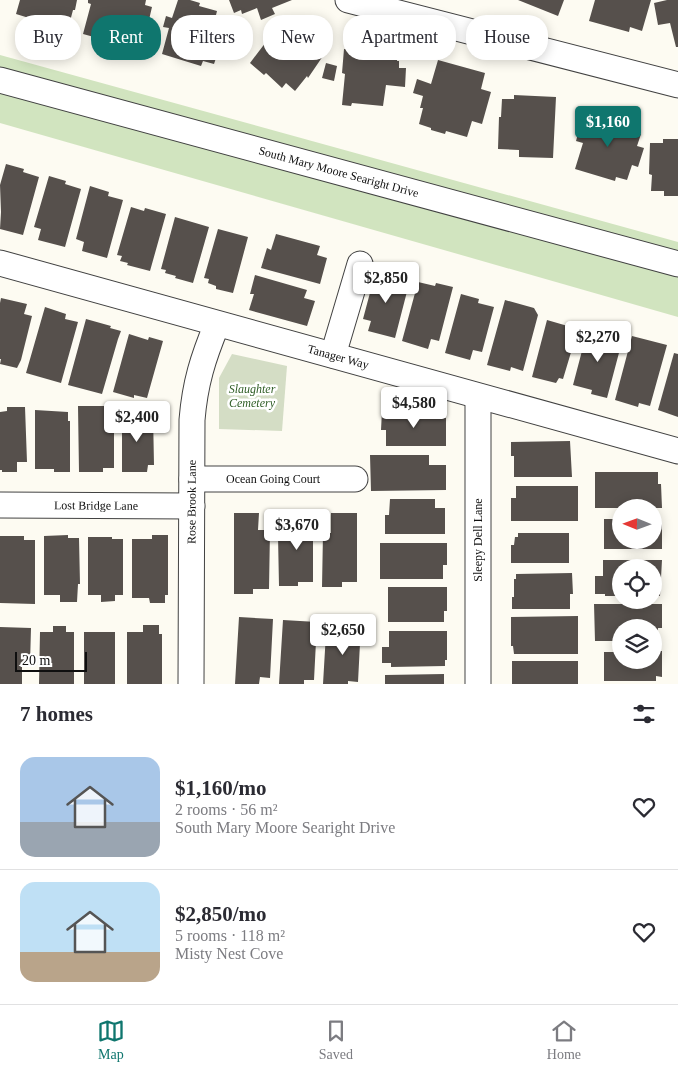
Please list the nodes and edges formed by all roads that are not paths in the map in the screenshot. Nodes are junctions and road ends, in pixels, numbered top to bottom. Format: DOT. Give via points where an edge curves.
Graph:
graph roads {
  1 [pos="348,0"];
  2 [pos="0,80"];
  3 [pos="678,85"];
  4 [pos="0,263"];
  5 [pos="360,264"];
  6 [pos="678,264"];
  7 [pos="217,324"];
  8 [pos="333,355"];
  9 [pos="478,397"];
  10 [pos="678,451"];
  11 [pos="192,479"];
  12 [pos="355,479"];
  13 [pos="0,505"];
  14 [pos="192,506"];
  15 [pos="191,684"];
  16 [pos="478,684"];
  1 -- 3 [label="street"];
  2 -- 6 [label="street, South Mary Moore Searight Drive"];
  4 -- 7 [label="street, Tanager Way"];
  5 -- 8 [label="street"];
  7 -- 8 [label="street, Tanager Way"];
  7 -- 11 [label="street, Rose Brook Lane" via="196,382"];
  8 -- 9 [label="street, Tanager Way"];
  9 -- 10 [label="street, Tanager Way"];
  9 -- 16 [label="street, Sleepy Dell Lane"];
  11 -- 12 [label="street, Ocean Going Court"];
  11 -- 14 [label="street, Rose Brook Lane"];
  13 -- 14 [label="street, Lost Bridge Lane"];
  14 -- 15 [label="street, Rose Brook Lane"];
}
